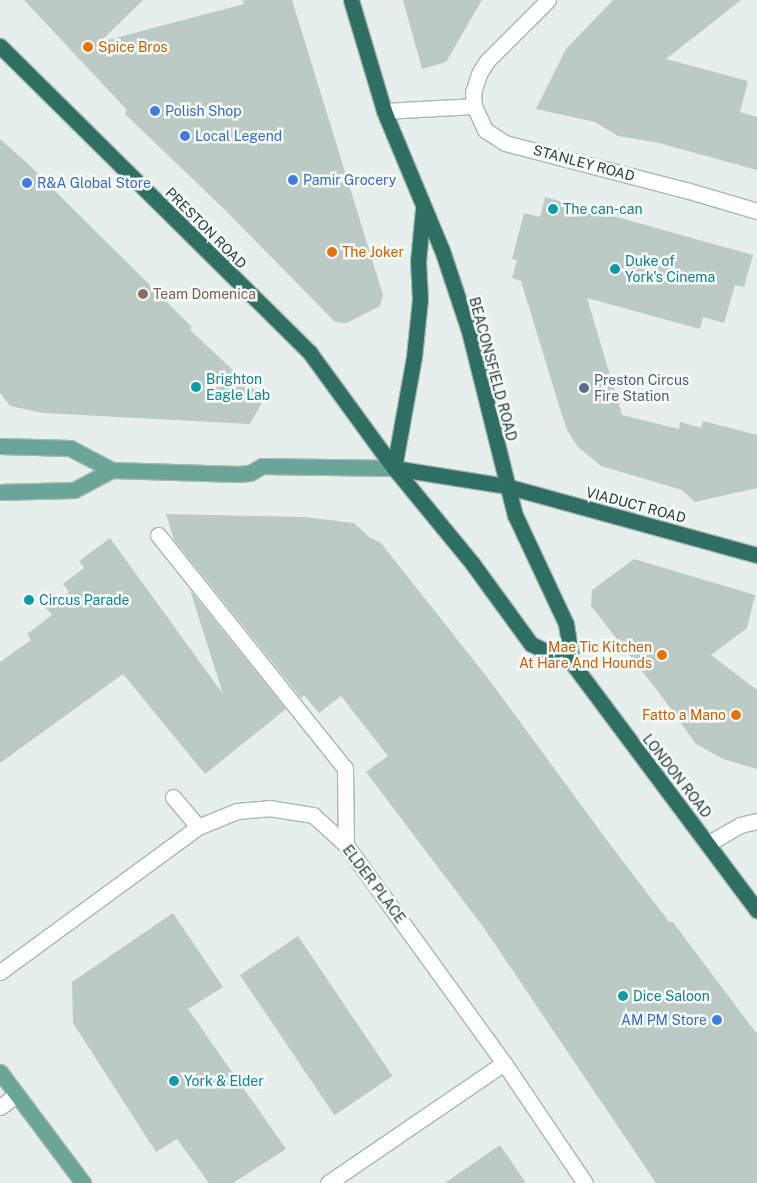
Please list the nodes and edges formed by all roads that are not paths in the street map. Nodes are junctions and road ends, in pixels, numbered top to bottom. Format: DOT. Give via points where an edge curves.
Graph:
graph roads {
  1 [pos="351,0"];
  2 [pos="548,0"];
  3 [pos="0,46"];
  4 [pos="474,106"];
  5 [pos="384,111"];
  6 [pos="423,205"];
  7 [pos="757,211"];
  8 [pos="0,446"];
  9 [pos="394,468"];
  10 [pos="112,470"];
  11 [pos="506,486"];
  12 [pos="0,492"];
  13 [pos="158,535"];
  14 [pos="757,555"];
  15 [pos="572,662"];
  16 [pos="173,797"];
  17 [pos="757,821"];
  18 [pos="198,827"];
  19 [pos="709,843"];
  20 [pos="346,845"];
  21 [pos="757,910"];
  22 [pos="0,972"];
  23 [pos="504,1063"];
  24 [pos="0,1072"];
  25 [pos="16,1095"];
  26 [pos="0,1107"];
  27 [pos="83,1183"];
  28 [pos="328,1183"];
  29 [pos="585,1183"];
  1 -- 5 [label="highway, BEACONSFIELD ROAD"];
  2 -- 4 [label="street" via="487,61 476,83"];
  3 -- 9 [label="highway, PRESTON ROAD" via="310,353"];
  4 -- 5 [label="street"];
  4 -- 7 [label="street, STANLEY ROAD" via="485,130 505,143"];
  5 -- 6 [label="highway, BEACONSFIELD ROAD"];
  6 -- 9 [label="highway, BEACONSFIELD ROAD" via="418,262 420,299 414,357"];
  6 -- 11 [label="highway, BEACONSFIELD ROAD" via="469,331"];
  8 -- 10 [label="main road" via="70,448"];
  9 -- 10 [label="main road" via="262,466 250,473 238,474"];
  9 -- 11 [label="highway, VIADUCT ROAD"];
  9 -- 15 [label="highway" via="472,564 531,644"];
  10 -- 12 [label="main road" via="74,490"];
  11 -- 14 [label="highway, VIADUCT ROAD"];
  11 -- 15 [label="highway, LONDON ROAD" via="515,515 566,624"];
  13 -- 20 [label="street" via="345,768"];
  15 -- 19 [label="highway, LONDON ROAD"];
  16 -- 18 [label="street"];
  17 -- 19 [label="street" via="740,824"];
  18 -- 20 [label="street, ELDER PLACE" via="237,811 269,808 313,815"];
  18 -- 22 [label="street, ELDER PLACE"];
  19 -- 21 [label="highway, LONDON ROAD"];
  20 -- 23 [label="street, ELDER PLACE"];
  23 -- 28 [label="street"];
  23 -- 29 [label="street, ELDER PLACE"];
  24 -- 25 [label="main road"];
  25 -- 26 [label="street"];
  25 -- 27 [label="main road"];
}
